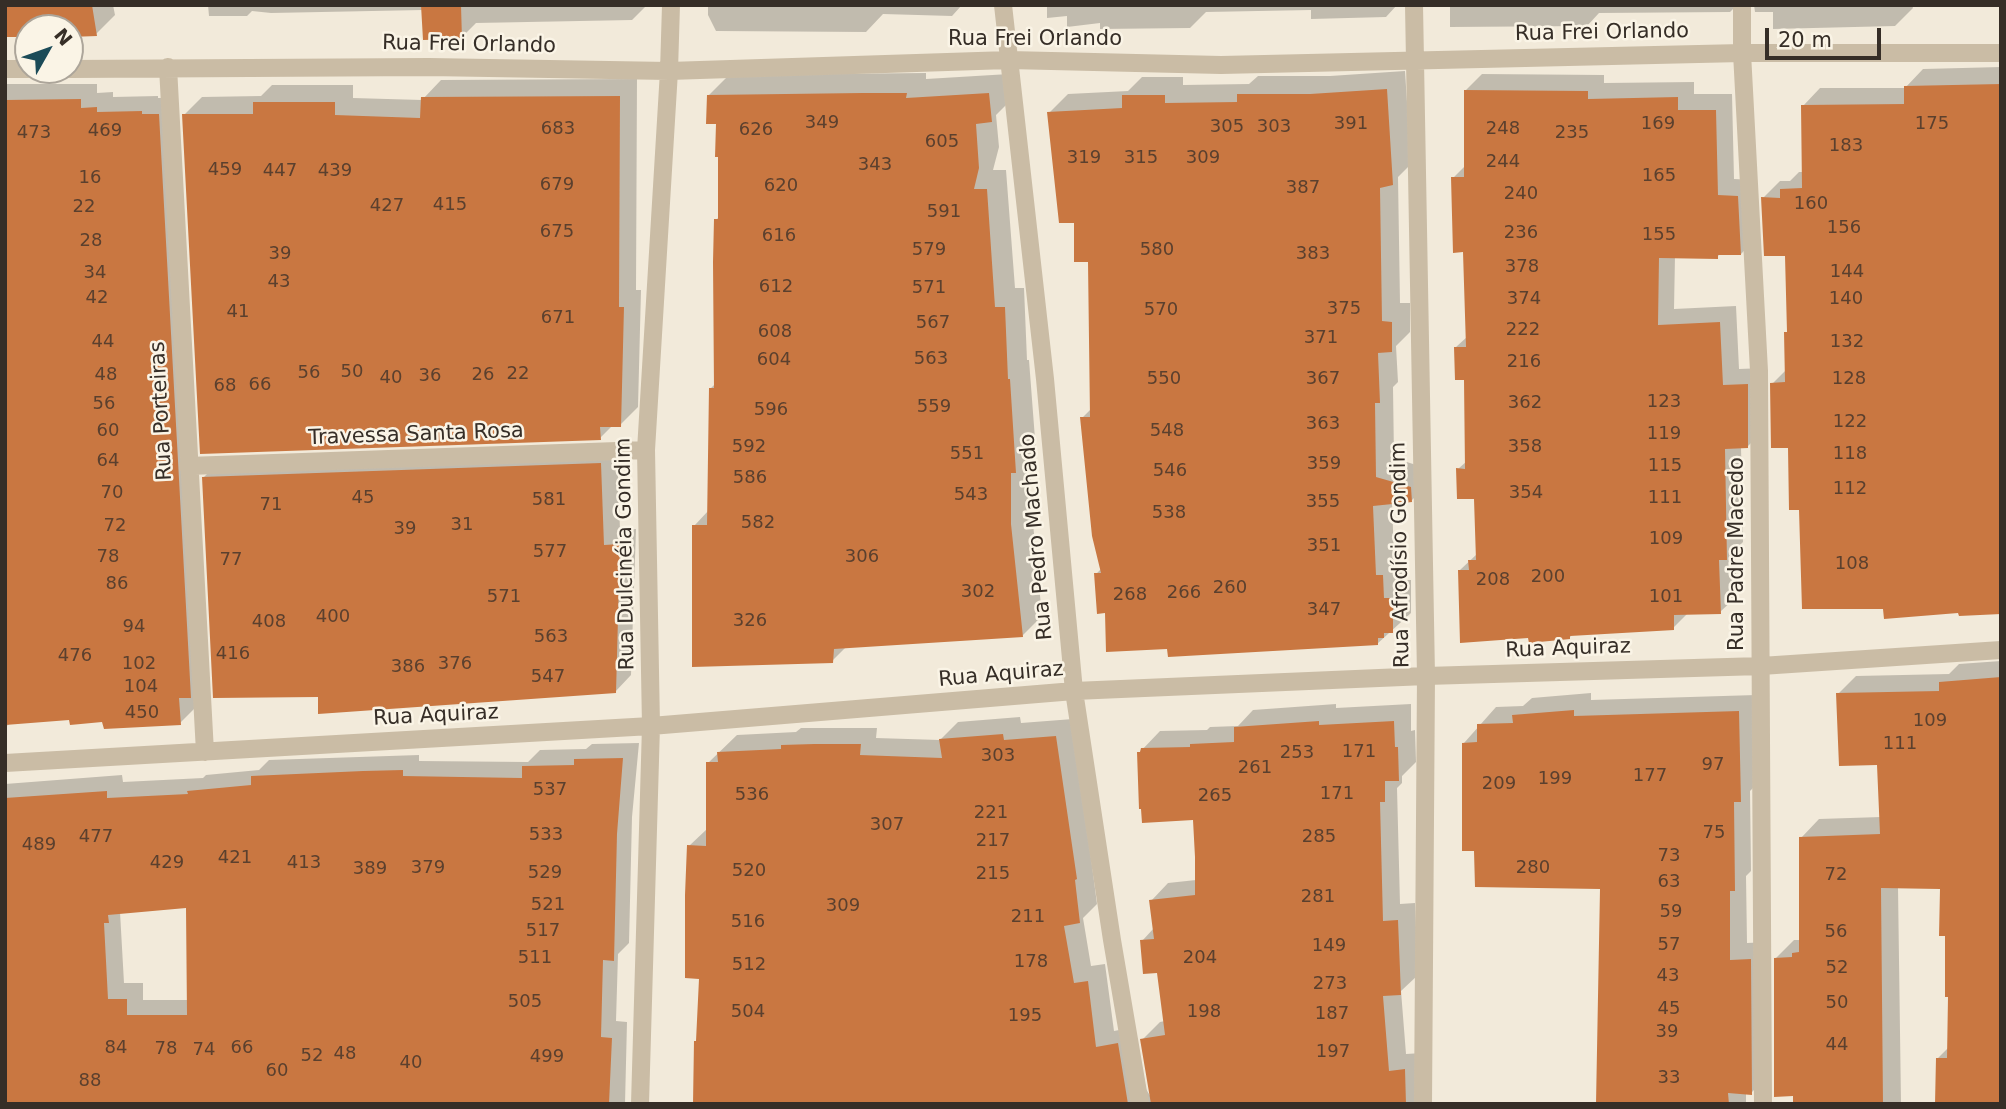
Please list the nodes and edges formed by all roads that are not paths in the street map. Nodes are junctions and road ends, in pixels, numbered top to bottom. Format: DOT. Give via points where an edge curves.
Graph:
graph roads {
  1 [pos="671,5"];
  2 [pos="1003,5"];
  3 [pos="1413,5"];
  4 [pos="1742,5"];
  5 [pos="1742,53"];
  6 [pos="2001,53"];
  7 [pos="1414,59"];
  8 [pos="1009,60"];
  9 [pos="168,67"];
  10 [pos="84,69"];
  11 [pos="669,71"];
  12 [pos="646,450"];
  13 [pos="188,466"];
  14 [pos="2001,650"];
  15 [pos="1761,666"];
  16 [pos="1426,676"];
  17 [pos="1074,691"];
  18 [pos="651,726"];
  19 [pos="205,752"];
  20 [pos="5,763"];
  21 [pos="640,1104"];
  22 [pos="1140,1104"];
  23 [pos="1423,1104"];
  24 [pos="1763,1104"];
  1 -- 11 [label="street, Rua Dulcinéia Gondim"];
  2 -- 8 [label="street, Rua Pedro Machado"];
  3 -- 7 [label="street, Rua Afrodísio Gondim"];
  4 -- 5 [label="street, Rua Padre Macedo"];
  5 -- 6 [label="street, Rua Frei Orlando"];
  5 -- 7 [label="street, Rua Frei Orlando"];
  5 -- 15 [label="street, Rua Padre Macedo" via="1759,371"];
  7 -- 8 [label="street, Rua Frei Orlando" via="1221,65"];
  7 -- 16 [label="street, Rua Afrodísio Gondim"];
  8 -- 11 [label="street, Rua Frei Orlando"];
  8 -- 17 [label="street, Rua Pedro Machado"];
  9 -- 10 [label="street, Rua Frei Orlando"];
  9 -- 11 [label="street, Rua Frei Orlando"];
  9 -- 13 [label="street, Rua Porteiras"];
  11 -- 12 [label="street, Rua Dulcinéia Gondim"];
  12 -- 13 [label="street, Travessa Santa Rosa"];
  12 -- 18 [label="street, Rua Dulcinéia Gondim"];
  13 -- 19 [label="street, Rua Porteiras"];
  14 -- 15 [label="street, Rua Aquiraz"];
  15 -- 16 [label="street, Rua Aquiraz"];
  15 -- 24 [label="street, Rua Padre Macedo"];
  16 -- 17 [label="street, Rua Aquiraz"];
  16 -- 23 [label="street, Rua Afrodísio Gondim"];
  17 -- 18 [label="street, Rua Aquiraz"];
  17 -- 22 [label="street, Rua Pedro Machado"];
  18 -- 19 [label="street, Rua Aquiraz"];
  18 -- 21 [label="street, Rua Dulcinéia Gondim"];
  19 -- 20 [label="street, Rua Aquiraz"];
}
